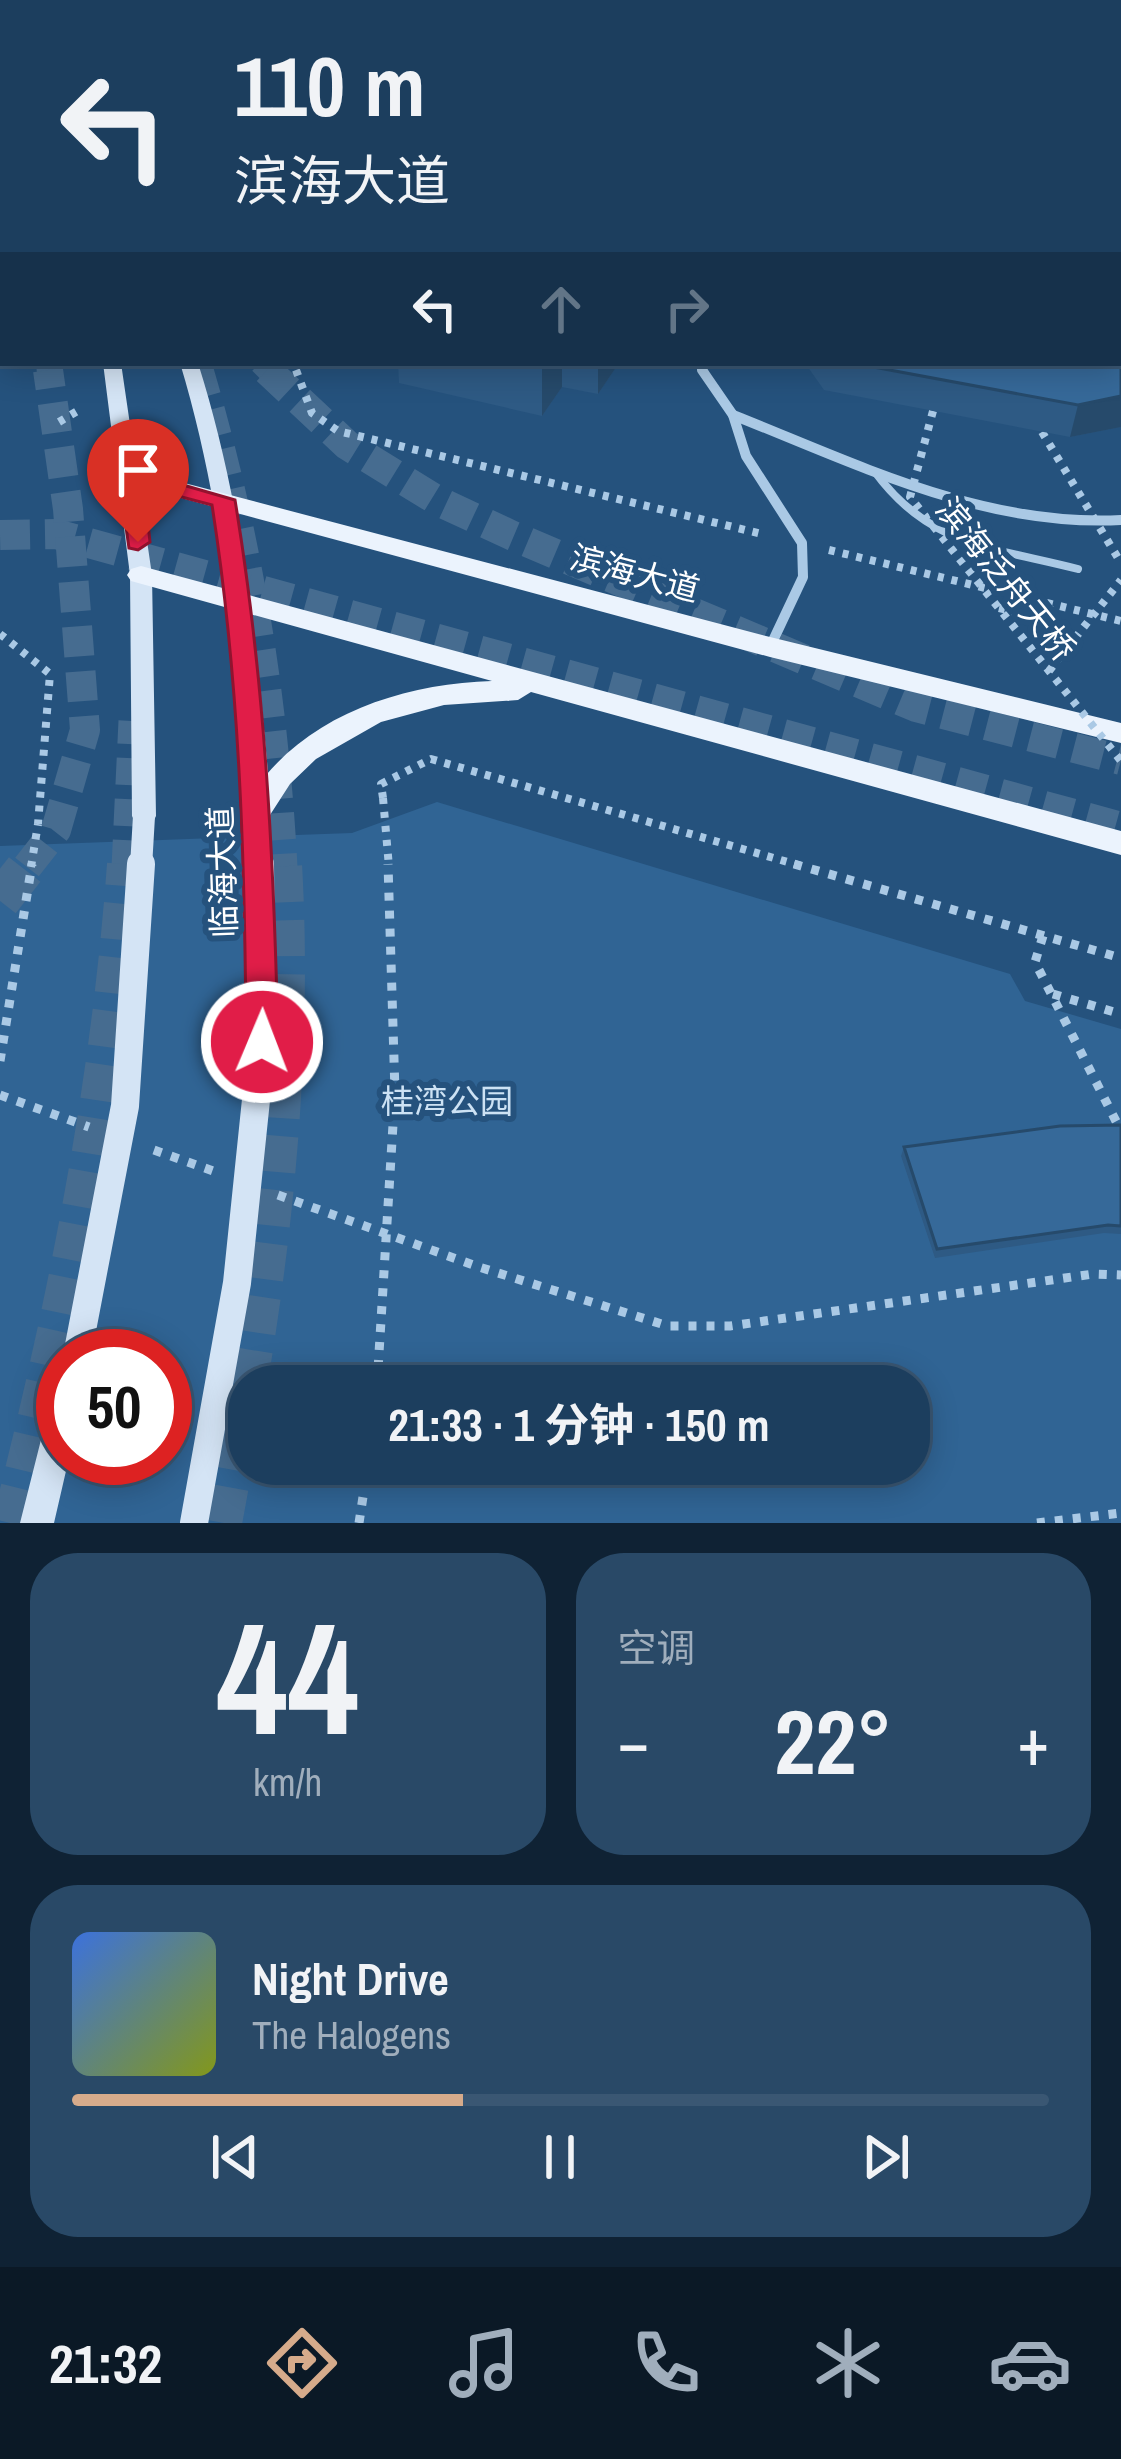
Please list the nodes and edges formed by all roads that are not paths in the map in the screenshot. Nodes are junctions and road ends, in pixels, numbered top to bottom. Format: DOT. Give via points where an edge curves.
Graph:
graph roads {
  1 [pos="112,366"];
  2 [pos="190,366"];
  3 [pos="700,366"];
  4 [pos="734,415"];
  5 [pos="872,468"];
  6 [pos="131,477"];
  7 [pos="224,500"];
  8 [pos="1120,523"];
  9 [pos="1078,569"];
  10 [pos="141,575"];
  11 [pos="240,602"];
  12 [pos="770,647"];
  13 [pos="552,691"];
  14 [pos="1121,733"];
  15 [pos="259,807"];
  16 [pos="1121,843"];
  17 [pos="82,1329"];
  18 [pos="46,1485"];
  19 [pos="37,1523"];
  20 [pos="194,1523"];
  1 -- 6 [label="main road"];
  2 -- 7 [label="main road, 临海大道"];
  3 -- 4 [label="street"];
  4 -- 5 [label="street"];
  4 -- 12 [label="street" via="746,456 802,544 803,577"];
  5 -- 8 [label="street" via="1011,517"];
  5 -- 9 [label="lane" via="900,506 933,531"];
  6 -- 7 [label="main road, 滨海大道"];
  6 -- 10 [label="main road"];
  7 -- 11 [label="main road, 临海大道"];
  7 -- 12 [label="main road, 滨海大道"];
  10 -- 11 [label="main road"];
  10 -- 17 [label="main road, bridge" via="144,816 125,1106"];
  11 -- 13 [label="main road"];
  11 -- 15 [label="main road, 临海大道"];
  12 -- 14 [label="main road, 滨海大道"];
  13 -- 15 [label="main road" via="443,696 382,710 307,749 277,774"];
  13 -- 16 [label="main road"];
  15 -- 20 [label="main road, 临海大道, bridge" via="262,1042 237,1283"];
  18 -- 19 [label="main road"];
}
